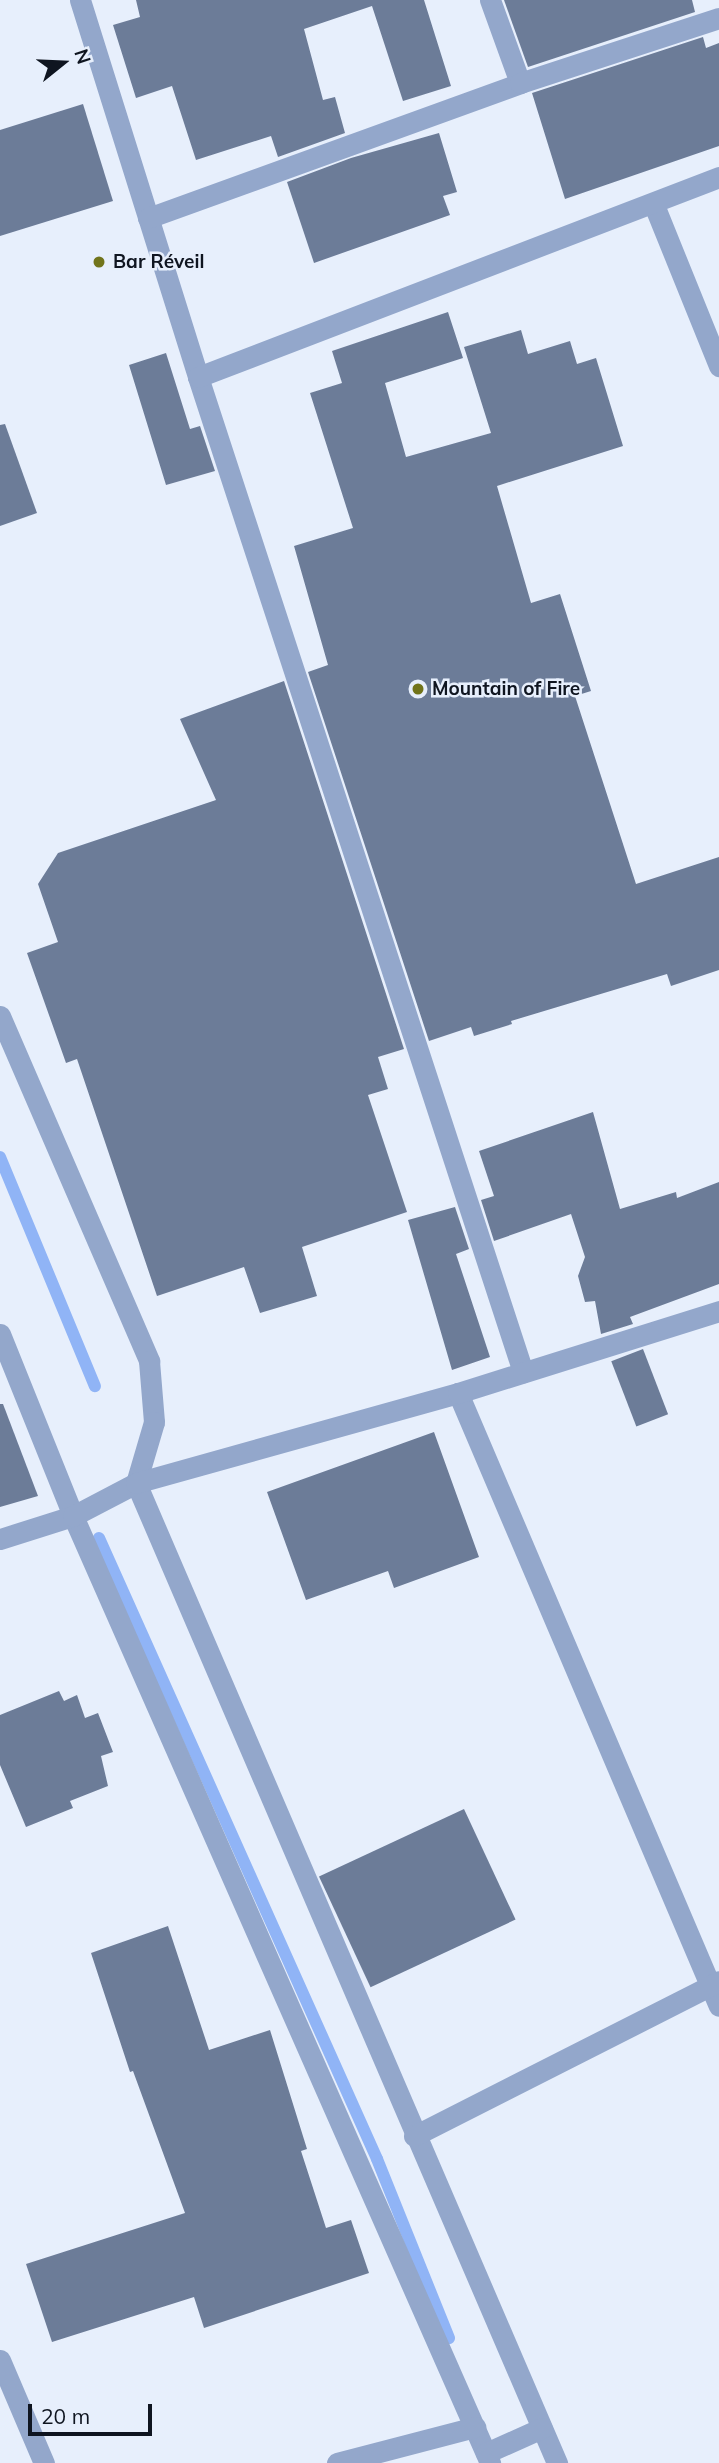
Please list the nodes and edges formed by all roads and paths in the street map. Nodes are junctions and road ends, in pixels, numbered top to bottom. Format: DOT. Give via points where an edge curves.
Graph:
graph roads {
  1 [pos="79,0"];
  2 [pos="490,0"];
  3 [pos="719,18"];
  4 [pos="520,83"];
  5 [pos="719,177"];
  6 [pos="654,205"];
  7 [pos="148,218"];
  8 [pos="719,366"];
  9 [pos="198,377"];
  10 [pos="0,1016"];
  11 [pos="719,1311"];
  12 [pos="0,1335"];
  13 [pos="523,1372"];
  14 [pos="458,1393"];
  15 [pos="136,1483"];
  16 [pos="73,1516"];
  17 [pos="0,1539"];
  18 [pos="715,1983"];
  19 [pos="719,2006"];
  20 [pos="414,2136"];
  21 [pos="0,2360"];
  22 [pos="475,2427"];
  23 [pos="542,2428"];
  24 [pos="488,2458"];
  25 [pos="44,2463"];
  26 [pos="337,2463"];
  27 [pos="557,2463"];
  1 -- 7 [label="street"];
  2 -- 4 [label="street"];
  3 -- 4 [label="street"];
  4 -- 7 [label="street"];
  5 -- 6 [label="street"];
  6 -- 8 [label="street"];
  6 -- 9 [label="street"];
  7 -- 9 [label="street"];
  9 -- 13 [label="street"];
  10 -- 15 [label="street" via="149,1361 154,1422"];
  11 -- 13 [label="street"];
  12 -- 16 [label="street"];
  13 -- 14 [label="street"];
  14 -- 15 [label="street"];
  14 -- 18 [label="street"];
  15 -- 16 [label="street"];
  15 -- 20 [label="street"];
  16 -- 17 [label="street"];
  16 -- 22 [label="street"];
  18 -- 19 [label="street"];
  18 -- 20 [label="street"];
  20 -- 23 [label="street"];
  21 -- 25 [label="street"];
  22 -- 24 [label="street"];
  22 -- 26 [label="street"];
  23 -- 24 [label="street"];
  23 -- 27 [label="street"];
}
